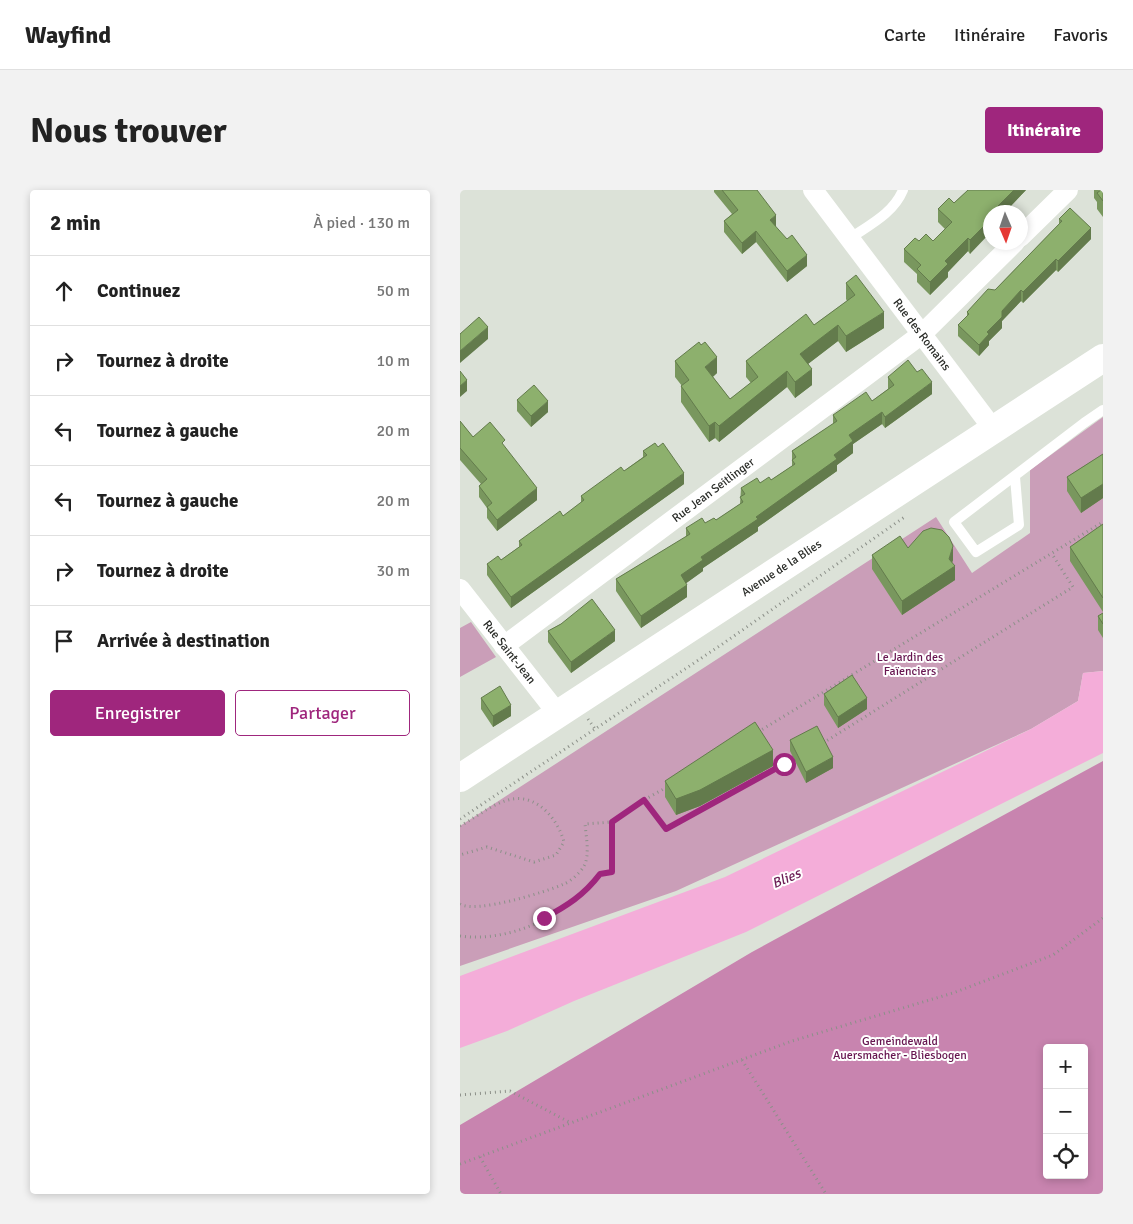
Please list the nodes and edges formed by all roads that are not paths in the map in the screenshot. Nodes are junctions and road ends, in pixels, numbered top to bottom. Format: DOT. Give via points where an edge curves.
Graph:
graph roads {
  1 [pos="813,190"];
  2 [pos="902,190"];
  3 [pos="1068,190"];
  4 [pos="1028,229"];
  5 [pos="849,239"];
  6 [pos="1007,250"];
  7 [pos="922,334"];
  8 [pos="1103,358"];
  9 [pos="1103,411"];
  10 [pos="994,430"];
  11 [pos="1016,477"];
  12 [pos="460,590"];
  13 [pos="504,646"];
  14 [pos="558,714"];
  15 [pos="460,778"];
  1 -- 5 [label="street, Rue des Romains"];
  2 -- 5 [label="lane" via="899,200 889,211"];
  3 -- 4 [label="street"];
  5 -- 7 [label="street, Rue des Romains"];
  6 -- 7 [label="street, Rue Jean Seitlinger"];
  7 -- 10 [label="street, Rue des Romains"];
  7 -- 13 [label="street, Rue Jean Seitlinger"];
  8 -- 10 [label="main road, Avenue de la Blies"];
  9 -- 11 [label="lane"];
  10 -- 14 [label="main road, Avenue de la Blies"];
  11 -- 11 [label="lane" via="954,522 976,552 1019,525"];
  12 -- 13 [label="street, Rue Saint-Jean"];
  13 -- 14 [label="street, Rue Saint-Jean"];
  14 -- 15 [label="main road, Avenue de la Blies"];
}
